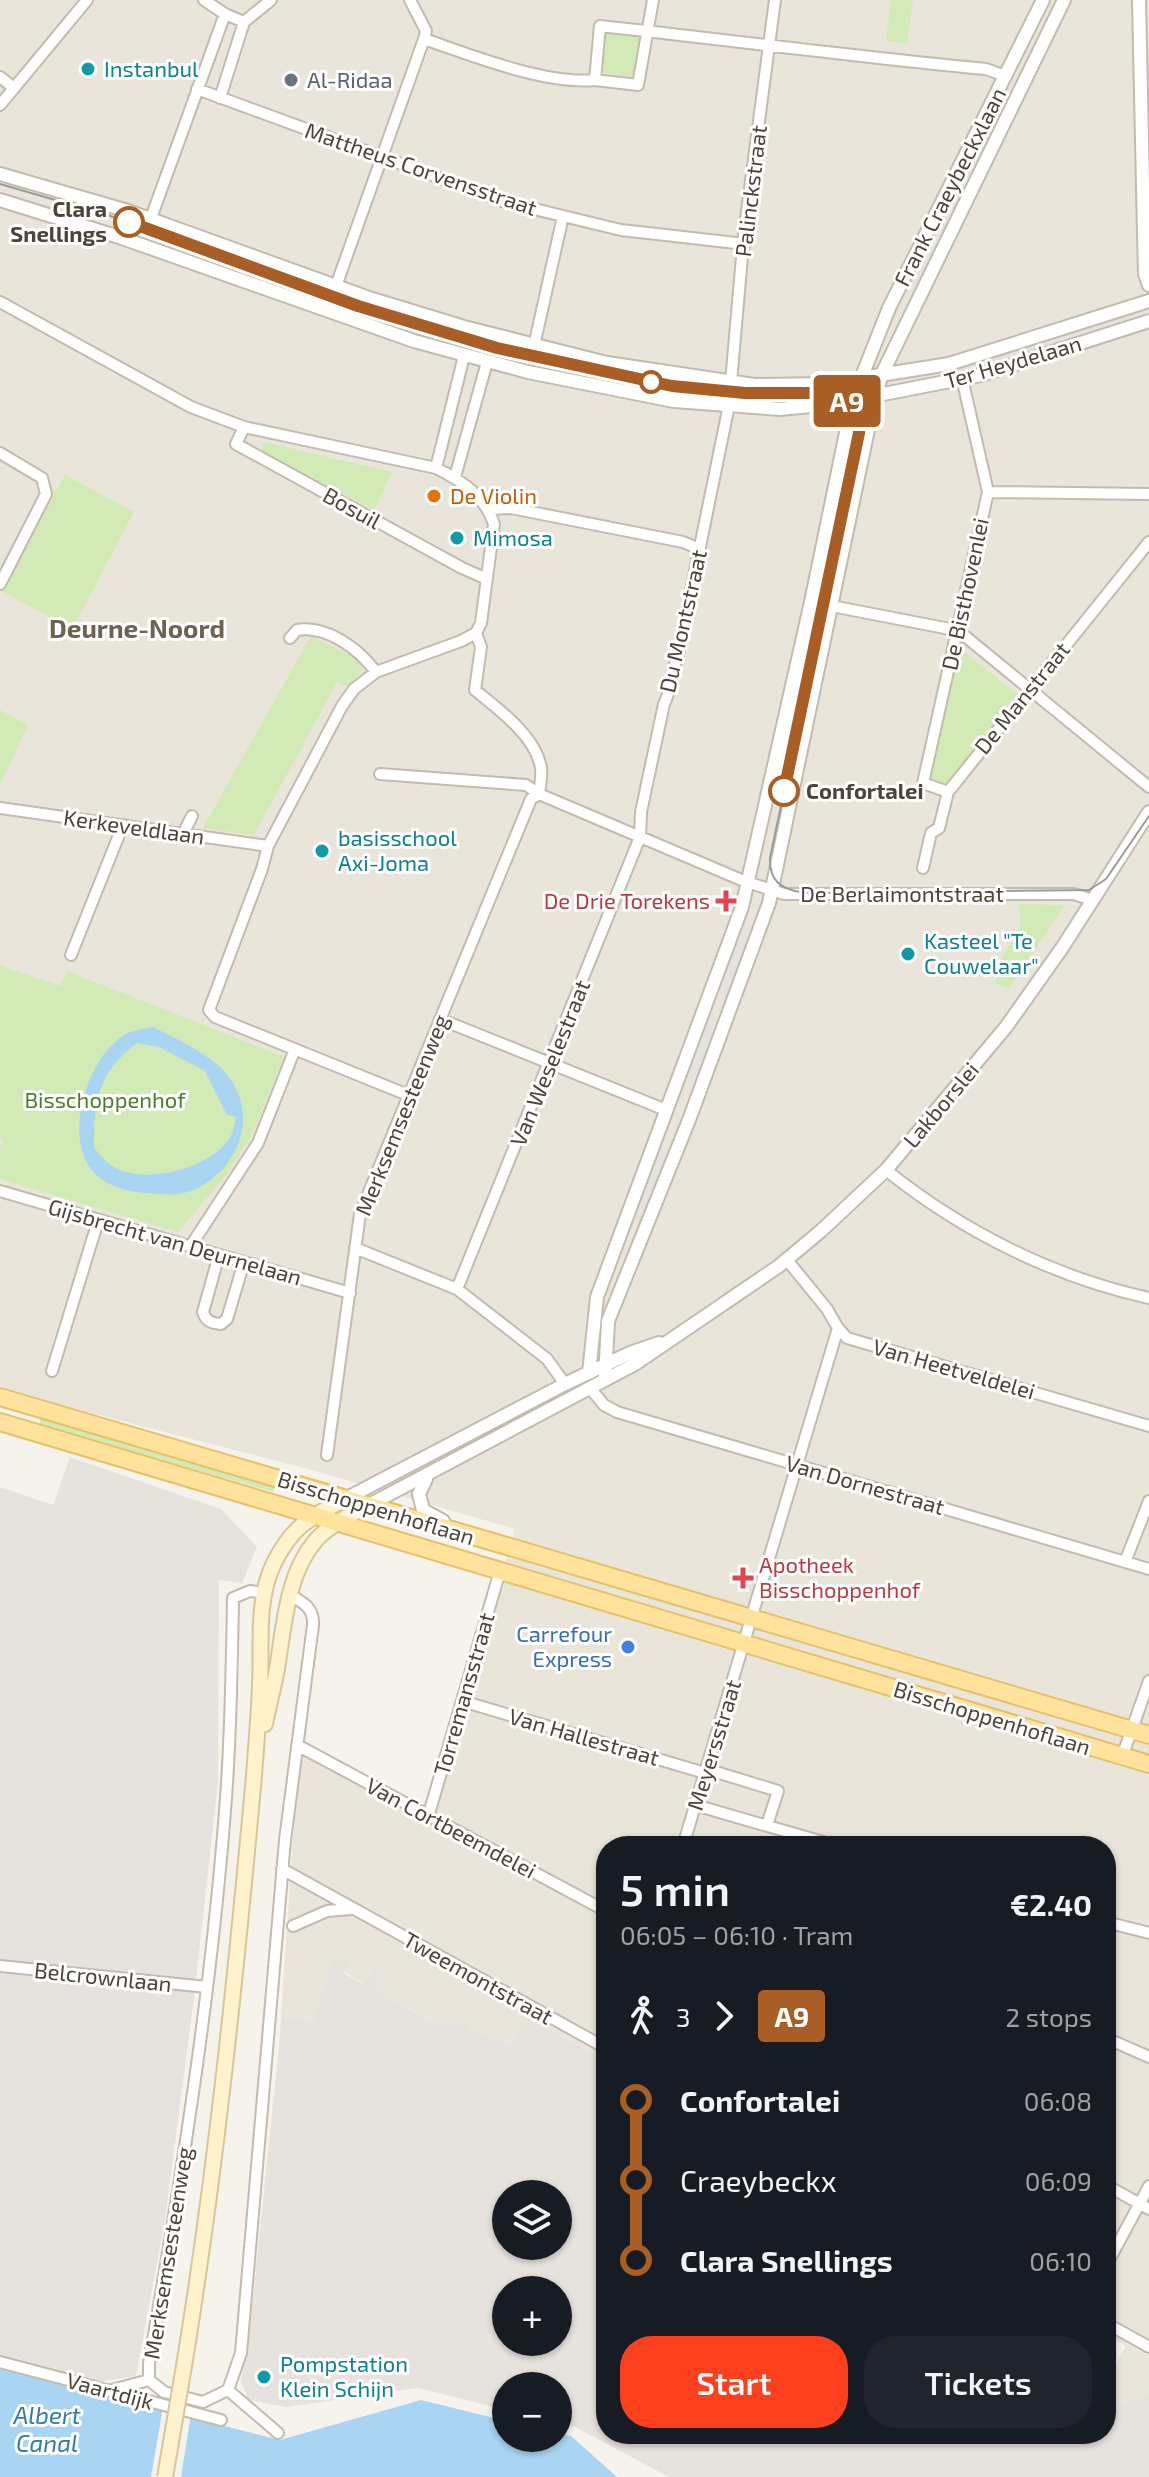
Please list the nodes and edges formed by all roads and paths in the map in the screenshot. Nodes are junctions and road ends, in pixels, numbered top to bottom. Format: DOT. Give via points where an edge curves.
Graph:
graph roads {
  1 [pos="87,0"];
  2 [pos="204,0"];
  3 [pos="271,0"];
  4 [pos="410,0"];
  5 [pos="653,0"];
  6 [pos="775,0"];
  7 [pos="1043,0"];
  8 [pos="1064,0"];
  9 [pos="1139,0"];
  10 [pos="225,14"];
  11 [pos="244,22"];
  12 [pos="649,31"];
  13 [pos="424,39"];
  14 [pos="769,47"];
  15 [pos="1005,76"];
  16 [pos="0,77"];
  17 [pos="595,80"];
  18 [pos="1023,85"];
  19 [pos="14,88"];
  20 [pos="197,89"];
  21 [pos="220,98"];
  22 [pos="0,105"];
  23 [pos="383,157"];
  24 [pos="0,174"];
  25 [pos="0,200"];
  26 [pos="563,216"];
  27 [pos="151,218"];
  28 [pos="745,244"];
  29 [pos="1149,285"];
  30 [pos="336,286"];
  31 [pos="1149,301"];
  32 [pos="0,302"];
  33 [pos="1149,321"];
  34 [pos="534,346"];
  35 [pos="464,356"];
  36 [pos="487,362"];
  37 [pos="882,374"];
  38 [pos="861,377"];
  39 [pos="962,378"];
  40 [pos="731,382"];
  41 [pos="875,396"];
  42 [pos="853,399"];
  43 [pos="729,405"];
  44 [pos="244,427"];
  45 [pos="0,453"];
  46 [pos="436,468"];
  47 [pos="455,477"];
  48 [pos="988,492"];
  49 [pos="1149,494"];
  50 [pos="489,509"];
  51 [pos="1149,542"];
  52 [pos="700,549"];
  53 [pos="487,579"];
  54 [pos="0,584"];
  55 [pos="811,602"];
  56 [pos="831,605"];
  57 [pos="476,633"];
  58 [pos="957,633"];
  59 [pos="290,638"];
  60 [pos="376,672"];
  61 [pos="1029,689"];
  62 [pos="380,774"];
  63 [pos="1149,787"];
  64 [pos="948,792"];
  65 [pos="539,794"];
  66 [pos="0,808"];
  67 [pos="1149,812"];
  68 [pos="192,816"];
  69 [pos="123,825"];
  70 [pos="183,834"];
  71 [pos="640,837"];
  72 [pos="268,846"];
  73 [pos="923,868"];
  74 [pos="748,882"];
  75 [pos="772,890"];
  76 [pos="1092,900"];
  77 [pos="71,955"];
  78 [pos="440,1019"];
  79 [pos="295,1049"];
  80 [pos="550,1063"];
  81 [pos="408,1095"];
  82 [pos="666,1110"];
  83 [pos="890,1172"];
  84 [pos="0,1191"];
  85 [pos="98,1221"];
  86 [pos="190,1247"];
  87 [pos="355,1248"];
  88 [pos="219,1255"];
  89 [pos="244,1262"];
  90 [pos="789,1263"];
  91 [pos="457,1289"];
  92 [pos="350,1293"];
  93 [pos="1149,1298"];
  94 [pos="595,1314"];
  95 [pos="610,1316"];
  96 [pos="838,1328"];
  97 [pos="671,1339"];
  98 [pos="606,1365"];
  99 [pos="52,1371"];
  100 [pos="589,1373"];
  101 [pos="605,1379"];
  102 [pos="565,1384"];
  103 [pos="590,1388"];
  104 [pos="0,1397"];
  105 [pos="0,1422"];
  106 [pos="1149,1426"];
  107 [pos="454,1441"];
  108 [pos="327,1455"];
  109 [pos="462,1457"];
  110 [pos="797,1465"];
  111 [pos="428,1476"];
  112 [pos="347,1498"];
  113 [pos="1149,1501"];
  114 [pos="369,1505"];
  115 [pos="313,1516"];
  116 [pos="336,1523"];
  117 [pos="458,1533"];
  118 [pos="1125,1562"];
  119 [pos="1149,1569"];
  120 [pos="500,1571"];
  121 [pos="265,1593"];
  122 [pos="290,1595"];
  123 [pos="752,1617"];
  124 [pos="744,1643"];
  125 [pos="1149,1681"];
  126 [pos="462,1701"];
  127 [pos="1131,1729"];
  128 [pos="1149,1735"];
  129 [pos="297,1745"];
  130 [pos="1122,1757"];
  131 [pos="1149,1764"];
  132 [pos="705,1773"];
  133 [pos="254,1775"];
  134 [pos="695,1805"];
  135 [pos="428,1817"];
  136 [pos="767,1825"];
  137 [pos="686,1836"];
  138 [pos="798,1836"];
  139 [pos="282,1869"];
  140 [pos="596,1906"];
  141 [pos="351,1909"];
  142 [pos="1116,1925"];
  143 [pos="293,1926"];
  144 [pos="1149,1933"];
  145 [pos="0,1966"];
  146 [pos="207,1987"];
  147 [pos="1116,2042"];
  148 [pos="596,2043"];
  149 [pos="1149,2057"];
  150 [pos="1149,2186"];
  151 [pos="1116,2191"];
  152 [pos="1144,2206"];
  153 [pos="1116,2250"];
  154 [pos="1116,2329"];
  155 [pos="1149,2347"];
  156 [pos="0,2362"];
  157 [pos="149,2380"];
  158 [pos="228,2390"];
  159 [pos="109,2391"];
  160 [pos="221,2420"];
  161 [pos="278,2433"];
  162 [pos="165,2477"];
  1 -- 19 [label="street"];
  2 -- 10 [label="street"];
  3 -- 11 [label="street"];
  4 -- 13 [label="street" via="426,31"];
  5 -- 12 [label="street"];
  6 -- 14 [label="street, Palinckstraat"];
  7 -- 15 [label="street, Frank Craeybeckxlaan"];
  8 -- 18 [label="street, Frank Craeybeckxlaan"];
  9 -- 29 [label="street"];
  10 -- 11 [label="street"];
  10 -- 20 [label="street"];
  11 -- 21 [label="street"];
  12 -- 14 [label="street"];
  12 -- 17 [label="street" via="638,85"];
  12 -- 17 [label="street" via="600,26"];
  13 -- 17 [label="street" via="517,69 578,82"];
  13 -- 23 [label="street"];
  14 -- 15 [label="street" via="986,69"];
  14 -- 28 [label="street, Palinckstraat"];
  15 -- 18 [label="street"];
  15 -- 38 [label="street, Frank Craeybeckxlaan" via="889,308"];
  16 -- 19 [label="street"];
  18 -- 37 [label="street, Frank Craeybeckxlaan"];
  19 -- 22 [label="street"];
  20 -- 21 [label="street, Mattheus Corvensstraat"];
  20 -- 27 [label="street"];
  21 -- 23 [label="street, Mattheus Corvensstraat"];
  23 -- 26 [label="street, Mattheus Corvensstraat" via="505,202"];
  23 -- 30 [label="street"];
  24 -- 27 [label="street, Ter Heydelaan"];
  25 -- 35 [label="street, Ter Heydelaan"];
  26 -- 28 [label="street, Mattheus Corvensstraat" via="621,230"];
  26 -- 34 [label="street"];
  27 -- 30 [label="street, Ter Heydelaan"];
  28 -- 40 [label="street, Palinckstraat"];
  30 -- 34 [label="street, Ter Heydelaan"];
  31 -- 37 [label="street, Ter Heydelaan" via="949,364"];
  32 -- 44 [label="street" via="191,407"];
  33 -- 39 [label="street, Ter Heydelaan"];
  34 -- 40 [label="street, Ter Heydelaan"];
  35 -- 36 [label="street, Ter Heydelaan"];
  35 -- 46 [label="street"];
  36 -- 43 [label="street, Ter Heydelaan" via="674,401"];
  36 -- 47 [label="street"];
  37 -- 38 [label="street, Ter Heydelaan"];
  37 -- 41 [label="street"];
  38 -- 40 [label="street, Ter Heydelaan" via="801,386"];
  38 -- 42 [label="street"];
  39 -- 41 [label="street, Ter Heydelaan"];
  39 -- 48 [label="street, De Bisthovenlei"];
  40 -- 43 [label="street, Palinckstraat"];
  41 -- 42 [label="street, Ter Heydelaan"];
  41 -- 56 [label="street"];
  42 -- 43 [label="street, Ter Heydelaan" via="804,408"];
  42 -- 55 [label="street"];
  43 -- 52 [label="street, Du Montstraat"];
  44 -- 46 [label="street"];
  44 -- 53 [label="street, Bosuil" via="236,444"];
  45 -- 54 [label="street" via="42,478 46,494"];
  46 -- 47 [label="street"];
  47 -- 50 [label="street"];
  48 -- 49 [label="street"];
  48 -- 58 [label="street, De Bisthovenlei"];
  50 -- 52 [label="street" via="511,508"];
  50 -- 53 [label="street" via="494,524"];
  51 -- 61 [label="street, De Manstraat"];
  52 -- 71 [label="street, Du Montstraat" via="644,796"];
  53 -- 57 [label="street"];
  55 -- 56 [label="street"];
  55 -- 74 [label="street"];
  56 -- 58 [label="street"];
  56 -- 75 [label="street"];
  57 -- 60 [label="street"];
  57 -- 65 [label="street" via="481,647 475,690 515,723 533,750 541,767"];
  58 -- 61 [label="street"];
  58 -- 64 [label="street, De Bisthovenlei" via="923,783"];
  59 -- 60 [label="street" via="297,630 319,630 355,650"];
  60 -- 72 [label="street" via="342,706"];
  61 -- 63 [label="street"];
  61 -- 64 [label="street, De Manstraat"];
  62 -- 65 [label="street, De Berlaimontstraat" via="526,785"];
  64 -- 73 [label="street, De Manstraat"];
  65 -- 71 [label="street, De Berlaimontstraat"];
  65 -- 78 [label="street, Merksemsesteenweg" via="531,799"];
  66 -- 69 [label="street, Kerkeveldlaan"];
  67 -- 76 [label="street, Lakborslei"];
  68 -- 70 [label="street"];
  69 -- 70 [label="street, Kerkeveldlaan"];
  69 -- 77 [label="street"];
  70 -- 72 [label="street, Kerkeveldlaan"];
  71 -- 74 [label="street, De Berlaimontstraat"];
  71 -- 80 [label="street, Van Weselestraat"];
  72 -- 79 [label="street" via="209,1010"];
  74 -- 75 [label="street, De Berlaimontstraat"];
  74 -- 82 [label="street"];
  75 -- 76 [label="street, De Berlaimontstraat" via="835,895 1074,894"];
  75 -- 95 [label="street" via="689,1120"];
  76 -- 83 [label="street, Lakborslei" via="1014,1016"];
  78 -- 80 [label="street"];
  78 -- 81 [label="street, Merksemsesteenweg"];
  79 -- 81 [label="street"];
  79 -- 86 [label="street" via="258,1143"];
  80 -- 82 [label="street"];
  80 -- 91 [label="street, Van Weselestraat"];
  81 -- 87 [label="street, Merksemsesteenweg" via="360,1214"];
  82 -- 94 [label="street"];
  83 -- 90 [label="street, Lakborslei"];
  83 -- 93 [label="street" via="961,1222 1019,1254"];
  84 -- 85 [label="street, Gijsbrecht van Deurnelaan"];
  85 -- 86 [label="street, Gijsbrecht van Deurnelaan"];
  85 -- 99 [label="street"];
  86 -- 88 [label="street, Gijsbrecht van Deurnelaan"];
  87 -- 91 [label="street"];
  87 -- 92 [label="street, Merksemsesteenweg"];
  88 -- 89 [label="street, Gijsbrecht van Deurnelaan"];
  88 -- 89 [label="street" via="203,1312 211,1323 227,1319"];
  89 -- 92 [label="street, Gijsbrecht van Deurnelaan"];
  90 -- 96 [label="street, Van Heetveldelei"];
  90 -- 97 [label="street, Lakborslei"];
  91 -- 102 [label="street" via="547,1359"];
  92 -- 108 [label="street, Merksemsesteenweg"];
  94 -- 95 [label="street"];
  94 -- 100 [label="street"];
  95 -- 98 [label="street"];
  96 -- 106 [label="street, Van Heetveldelei" via="847,1338"];
  96 -- 110 [label="street"];
  97 -- 98 [label="street, Lakborslei"];
  97 -- 101 [label="street, Lakborslei"];
  98 -- 100 [label="street, Lakborslei"];
  98 -- 101 [label="street"];
  100 -- 102 [label="street, Lakborslei"];
  101 -- 103 [label="street, Lakborslei"];
  102 -- 107 [label="street, Lakborslei"];
  103 -- 109 [label="street, Lakborslei"];
  103 -- 110 [label="street, Van Dornestraat" via="617,1412"];
  104 -- 112 [label="main road, Bisschoppenhoflaan"];
  105 -- 115 [label="main road, Bisschoppenhoflaan"];
  107 -- 109 [label="street"];
  107 -- 112 [label="street, Lakborslei"];
  109 -- 111 [label="street, Lakborslei"];
  110 -- 118 [label="street, Van Dornestraat"];
  110 -- 123 [label="street"];
  111 -- 114 [label="street, Lakborslei"];
  111 -- 117 [label="street" via="419,1494 423,1510"];
  112 -- 114 [label="main road, Bisschoppenhoflaan"];
  112 -- 115 [label="main road, Lakborslei"];
  113 -- 118 [label="street"];
  114 -- 116 [label="main road, Merksemsesteenweg"];
  114 -- 117 [label="main road, Bisschoppenhoflaan"];
  115 -- 116 [label="main road, Bisschoppenhoflaan"];
  115 -- 121 [label="main road, Merksemsesteenweg" via="292,1531"];
  116 -- 120 [label="main road, Bisschoppenhoflaan"];
  116 -- 122 [label="main road, Merksemsesteenweg" via="312,1546"];
  117 -- 123 [label="main road, Bisschoppenhoflaan"];
  118 -- 119 [label="street, Van Dornestraat"];
  120 -- 124 [label="main road, Bisschoppenhoflaan"];
  120 -- 126 [label="street, Torremansstraat"];
  121 -- 133 [label="main road, Merksemsesteenweg"];
  121 -- 146 [label="street, Merksemsesteenweg" via="250,1591 233,1598 226,1800"];
  122 -- 129 [label="street" via="314,1615"];
  122 -- 133 [label="main road, Merksemsesteenweg"];
  123 -- 124 [label="street"];
  123 -- 127 [label="main road, Bisschoppenhoflaan"];
  124 -- 130 [label="main road, Bisschoppenhoflaan"];
  124 -- 132 [label="street, Meyersstraat"];
  125 -- 127 [label="street"];
  126 -- 132 [label="street, Van Hallestraat"];
  126 -- 135 [label="street, Torremansstraat"];
  127 -- 128 [label="main road, Bisschoppenhoflaan"];
  127 -- 130 [label="street"];
  129 -- 135 [label="street, Van Cortbeemdelei"];
  129 -- 139 [label="street"];
  130 -- 131 [label="main road, Bisschoppenhoflaan"];
  132 -- 134 [label="street, Meyersstraat"];
  132 -- 136 [label="street, Van Hallestraat" via="778,1791"];
  133 -- 162 [label="main road, Merksemsesteenweg, bridge" via="202,2249"];
  134 -- 136 [label="street"];
  134 -- 137 [label="street, Meyersstraat"];
  135 -- 140 [label="street, Van Cortbeemdelei"];
  136 -- 138 [label="street"];
  139 -- 141 [label="street, Tweemontstraat"];
  139 -- 158 [label="street" via="241,2353"];
  141 -- 143 [label="street" via="327,1911"];
  141 -- 148 [label="street, Tweemontstraat"];
  142 -- 144 [label="street"];
  145 -- 146 [label="street, Belcrownlaan"];
  146 -- 157 [label="street, Merksemsesteenweg"];
  147 -- 149 [label="street"];
  150 -- 152 [label="street"];
  151 -- 152 [label="street"];
  152 -- 153 [label="street"];
  154 -- 155 [label="street"];
  156 -- 159 [label="street, Vaartdijk"];
  157 -- 158 [label="street, Merksemsesteenweg" via="164,2392 203,2402"];
  157 -- 159 [label="street"];
  158 -- 161 [label="street"];
  159 -- 160 [label="street, Vaartdijk"];
}
